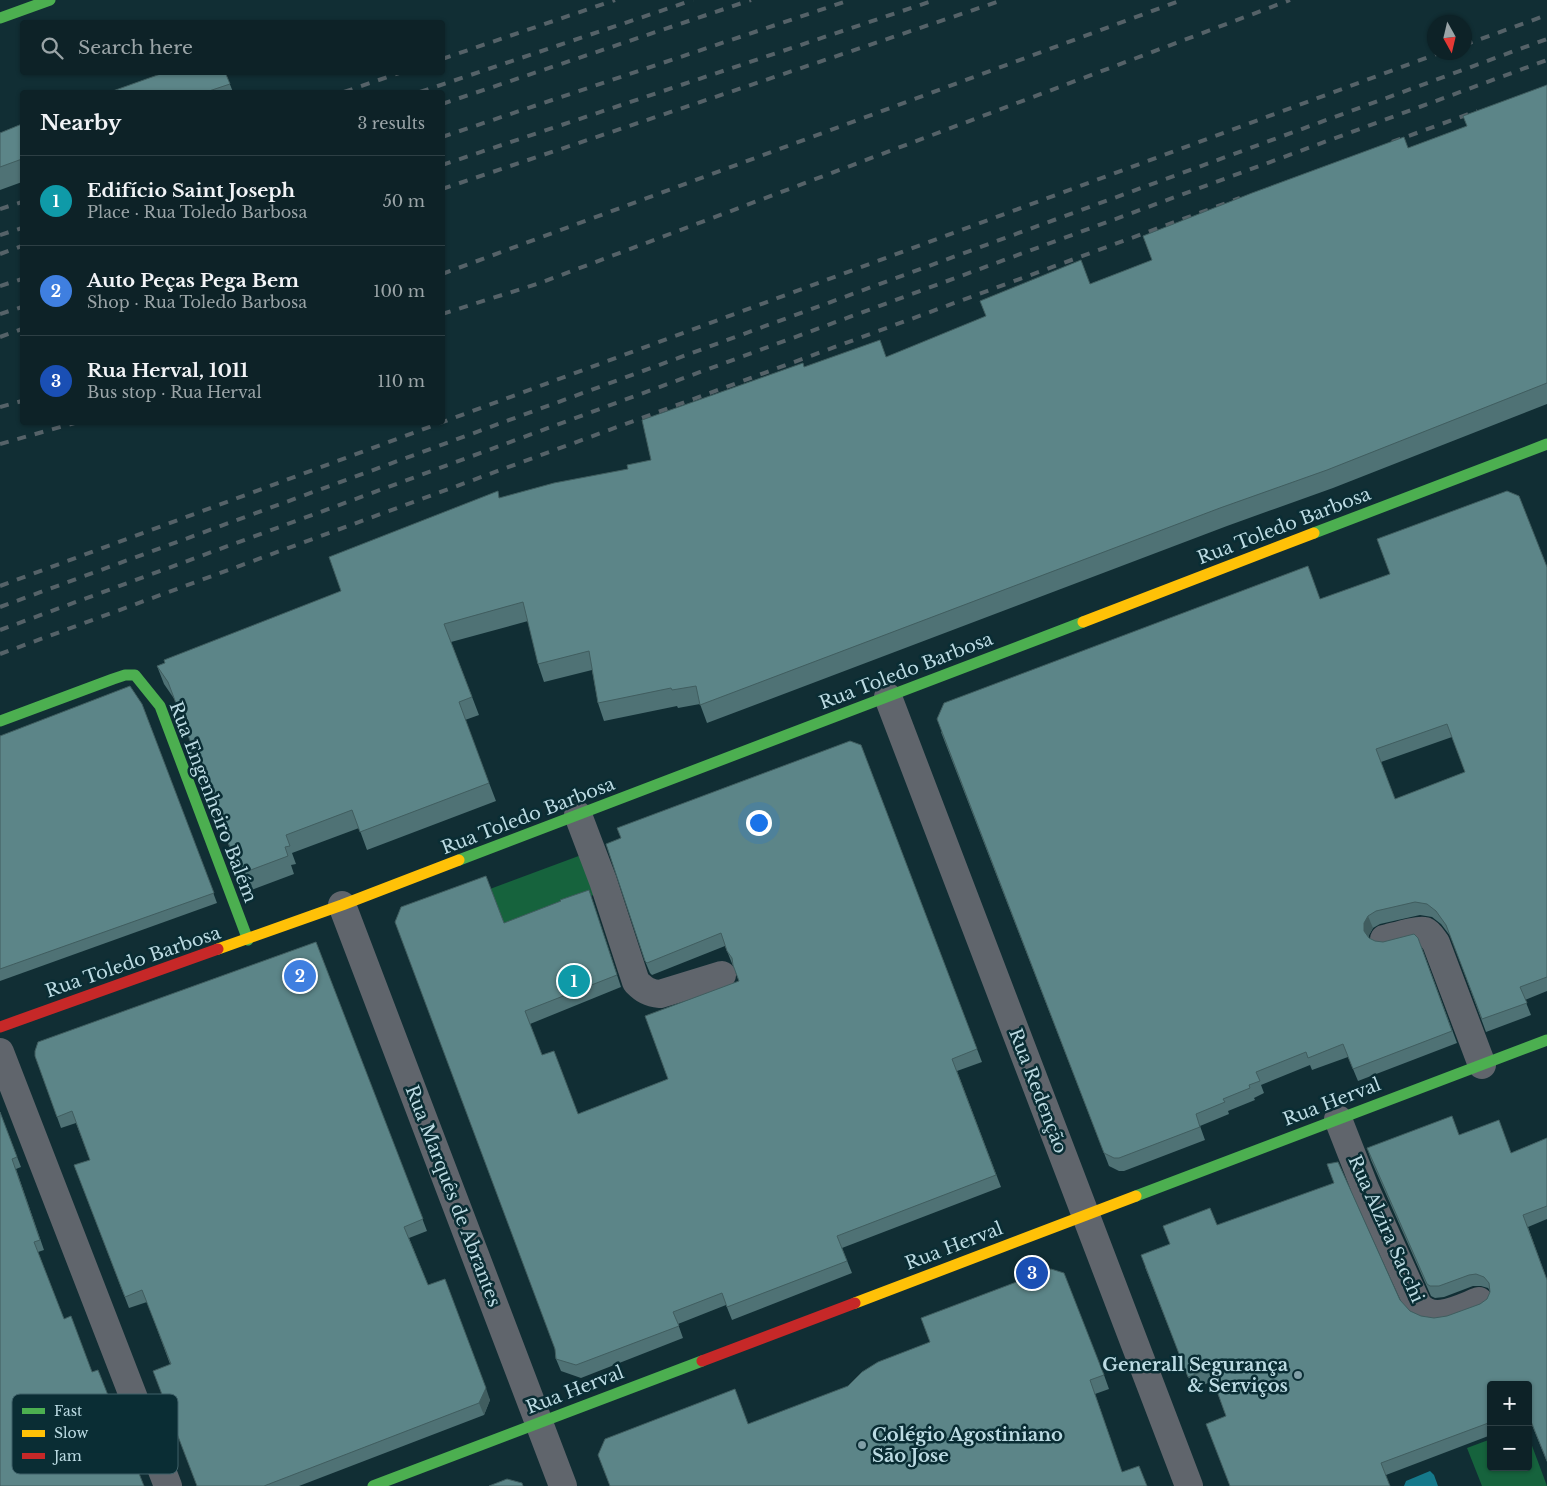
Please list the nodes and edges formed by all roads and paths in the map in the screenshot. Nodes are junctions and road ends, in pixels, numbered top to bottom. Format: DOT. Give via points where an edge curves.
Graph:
graph roads {
  1 [pos="50,0"];
  2 [pos="0,18"];
  3 [pos="1547,446"];
  4 [pos="888,697"];
  5 [pos="0,721"];
  6 [pos="578,816"];
  7 [pos="342,906"];
  8 [pos="235,908"];
  9 [pos="277,929"];
  10 [pos="1384,939"];
  11 [pos="248,940"];
  12 [pos="722,975"];
  13 [pos="0,1027"];
  14 [pos="1547,1040"];
  15 [pos="0,1052"];
  16 [pos="1482,1064"];
  17 [pos="1338,1119"];
  18 [pos="1086,1215"];
  19 [pos="1480,1301"];
  20 [pos="132,1394"];
  21 [pos="539,1422"];
  22 [pos="163,1474"];
  23 [pos="168,1486"];
  24 [pos="373,1486"];
  25 [pos="563,1486"];
  26 [pos="1189,1486"];
  1 -- 2 [label="main road"];
  3 -- 4 [label="main road, Rua Toledo Barbosa"];
  4 -- 6 [label="main road, Rua Toledo Barbosa"];
  4 -- 18 [label="street, Rua Redenção"];
  5 -- 8 [label="main road, Rua Engenheiro Balém" via="112,679 135,676 160,706"];
  6 -- 7 [label="main road, Rua Toledo Barbosa"];
  6 -- 12 [label="street" via="636,982 644,990 660,994"];
  7 -- 9 [label="main road, Rua Toledo Barbosa"];
  7 -- 21 [label="street, Rua Marquês de Abrantes"];
  8 -- 9 [label="main road, Rua Toledo Barbosa"];
  8 -- 11 [label="main road, Rua Engenheiro Balém"];
  9 -- 11 [label="main road, Rua Toledo Barbosa"];
  10 -- 16 [label="street" via="1418,931 1430,935 1436,943"];
  11 -- 13 [label="main road, Rua Toledo Barbosa"];
  14 -- 16 [label="main road, Rua Herval"];
  15 -- 20 [label="street"];
  16 -- 17 [label="main road, Rua Herval"];
  17 -- 18 [label="main road, Rua Herval"];
  17 -- 19 [label="street, Rua Alzira Sacchi" via="1418,1305 1433,1315"];
  18 -- 21 [label="main road, Rua Herval"];
  18 -- 26 [label="street, Rua Redenção"];
  21 -- 24 [label="main road, Rua Herval"];
  21 -- 25 [label="street, Rua Marquês de Abrantes"];
  22 -- 23 [label="street"];
}
